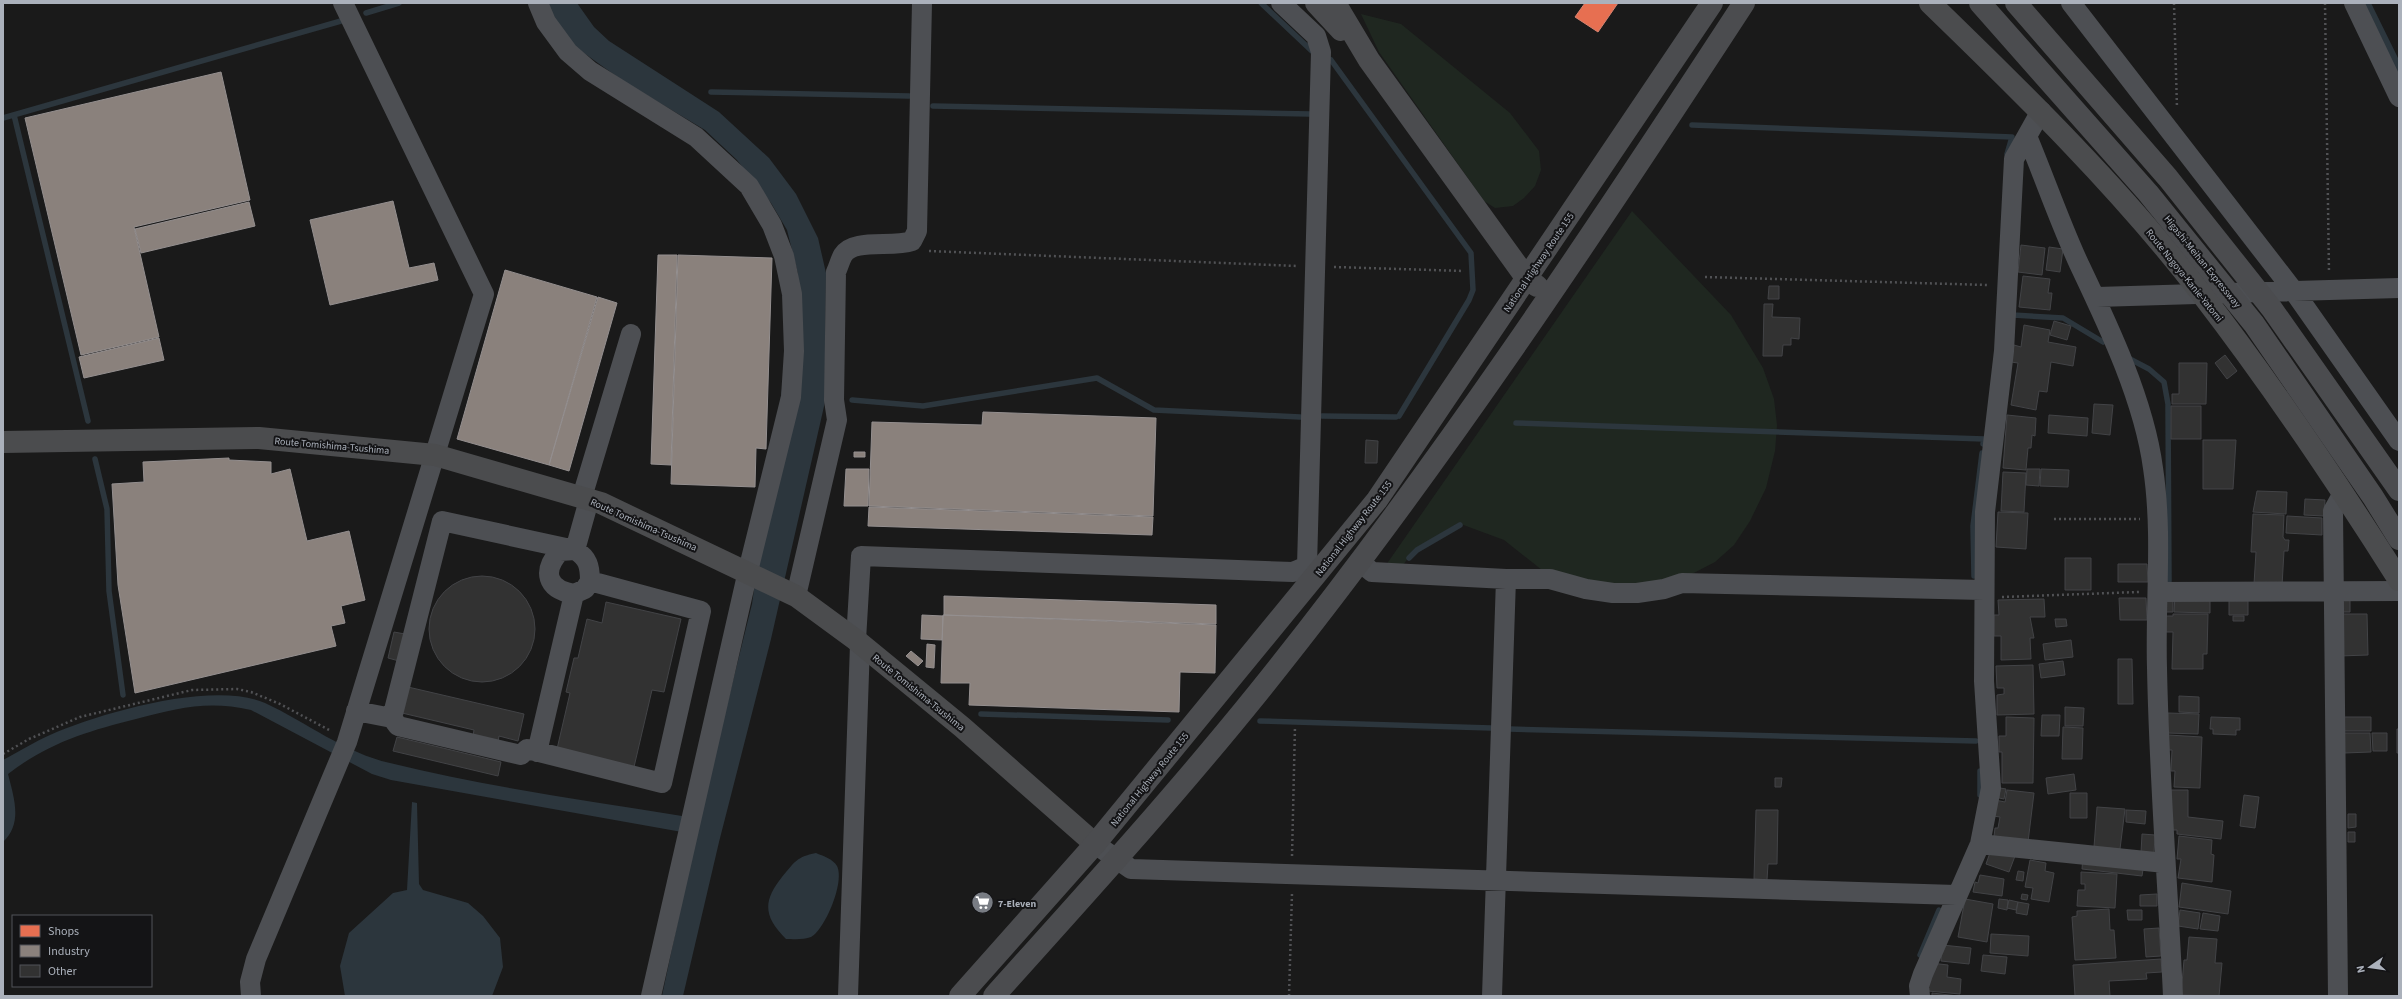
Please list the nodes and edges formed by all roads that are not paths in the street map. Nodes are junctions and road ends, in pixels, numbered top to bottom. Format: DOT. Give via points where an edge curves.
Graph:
graph roads {
  1 [pos="343,3"];
  2 [pos="538,3"];
  3 [pos="922,3"];
  4 [pos="1281,3"];
  5 [pos="1316,3"];
  6 [pos="1335,3"];
  7 [pos="1712,3"];
  8 [pos="1744,3"];
  9 [pos="1930,3"];
  10 [pos="1980,3"];
  11 [pos="2071,3"];
  12 [pos="2354,3"];
  13 [pos="2021,6"];
  14 [pos="1369,60"];
  15 [pos="2399,96"];
  16 [pos="2041,110"];
  17 [pos="2027,136"];
  18 [pos="1527,279"];
  19 [pos="2399,288"];
  20 [pos="2293,290"];
  21 [pos="2201,292"];
  22 [pos="1551,296"];
  23 [pos="2097,297"];
  24 [pos="631,334"];
  25 [pos="2399,441"];
  26 [pos="3,442"];
  27 [pos="435,455"];
  28 [pos="2399,490"];
  29 [pos="2344,493"];
  30 [pos="586,499"];
  31 [pos="2399,539"];
  32 [pos="575,550"];
  33 [pos="1360,562"];
  34 [pos="748,571"];
  35 [pos="1311,571"];
  36 [pos="1506,579"];
  37 [pos="2399,580"];
  38 [pos="590,581"];
  39 [pos="2158,592"];
  40 [pos="2333,592"];
  41 [pos="2399,592"];
  42 [pos="574,594"];
  43 [pos="1983,594"];
  44 [pos="796,596"];
  45 [pos="858,642"];
  46 [pos="356,711"];
  47 [pos="392,718"];
  48 [pos="537,752"];
  49 [pos="1095,844"];
  50 [pos="1980,844"];
  51 [pos="1118,859"];
  52 [pos="2165,863"];
  53 [pos="1495,881"];
  54 [pos="1956,895"];
  55 [pos="251,996"];
  56 [pos="650,996"];
  57 [pos="848,996"];
  58 [pos="960,996"];
  59 [pos="994,996"];
  60 [pos="1492,996"];
  61 [pos="1920,996"];
  62 [pos="2173,996"];
  63 [pos="2338,996"];
  1 -- 27 [label="street" via="484,294"];
  2 -- 34 [label="street" via="546,22 568,52 590,71 696,137 749,186 772,225 782,250 792,294 794,351 791,397"];
  3 -- 44 [label="street" via="918,222 912,241 901,245 853,246 844,253 836,272 834,400 837,420"];
  4 -- 35 [label="street" via="1316,36 1321,52"];
  5 -- 14 [label="highway"];
  6 -- 14 [label="highway"];
  7 -- 18 [label="highway, National Highway Route 155"];
  8 -- 22 [label="highway"];
  9 -- 16 [label="main road, Route Nagoya-Kanie-Yatomi"];
  10 -- 31 [label="highway, Higashi-Meihan Expressway, bridge" via="2148,193 2254,324"];
  11 -- 20 [label="street"];
  12 -- 15 [label="street"];
  13 -- 28 [label="highway, bridge" via="2168,178 2267,303"];
  14 -- 18 [label="highway"];
  16 -- 17 [label="street"];
  16 -- 21 [label="main road, Route Nagoya-Kanie-Yatomi" via="2118,194"];
  17 -- 23 [label="street" via="2079,263"];
  17 -- 43 [label="street" via="2014,159 2003,358 1985,512"];
  18 -- 22 [label="highway"];
  18 -- 35 [label="highway, National Highway Route 155" via="1377,500"];
  19 -- 20 [label="street"];
  20 -- 21 [label="street"];
  20 -- 25 [label="street"];
  21 -- 23 [label="street"];
  21 -- 29 [label="main road, Route Nagoya-Kanie-Yatomi"];
  22 -- 33 [label="highway"];
  23 -- 39 [label="street" via="2143,422 2153,467"];
  24 -- 30 [label="street"];
  26 -- 27 [label="main road, Route Tomishima-Tsushima" via="259,438"];
  27 -- 30 [label="main road, Route Tomishima-Tsushima"];
  27 -- 46 [label="street"];
  29 -- 37 [label="main road, Route Nagoya-Kanie-Yatomi"];
  29 -- 40 [label="street" via="2334,511"];
  30 -- 32 [label="street"];
  30 -- 34 [label="main road, Route Tomishima-Tsushima"];
  32 -- 38 [label="street" via="585,556 590,567"];
  32 -- 42 [label="street" via="560,551 552,561 549,572 551,583 562,592"];
  32 -- 47 [label="street" via="442,520"];
  33 -- 36 [label="street" via="1372,572"];
  33 -- 51 [label="highway" via="1257,694"];
  34 -- 44 [label="main road, Route Tomishima-Tsushima"];
  34 -- 56 [label="street"];
  35 -- 45 [label="street" via="861,556"];
  35 -- 49 [label="highway, National Highway Route 155"];
  36 -- 43 [label="street" via="1550,579 1586,589 1637,593 1682,583"];
  36 -- 53 [label="street"];
  38 -- 42 [label="street" via="585,589"];
  38 -- 48 [label="street" via="701,611 662,783"];
  39 -- 40 [label="street"];
  39 -- 52 [label="street" via="2157,667"];
  40 -- 41 [label="street"];
  40 -- 63 [label="street"];
  42 -- 48 [label="street"];
  43 -- 50 [label="street" via="1984,681 1991,788"];
  44 -- 45 [label="main road, Route Tomishima-Tsushima"];
  45 -- 49 [label="main road, Route Tomishima-Tsushima" via="962,727"];
  45 -- 57 [label="street"];
  46 -- 47 [label="street"];
  46 -- 55 [label="street" via="344,747 256,959 250,982"];
  47 -- 48 [label="street" via="398,726 521,755 527,749"];
  49 -- 51 [label="street"];
  49 -- 58 [label="highway, National Highway Route 155"];
  50 -- 52 [label="street"];
  50 -- 54 [label="street"];
  51 -- 53 [label="street" via="1132,869"];
  51 -- 59 [label="highway"];
  52 -- 62 [label="street"];
  53 -- 54 [label="street"];
  53 -- 60 [label="street"];
  54 -- 61 [label="street" via="1922,974"];
}
